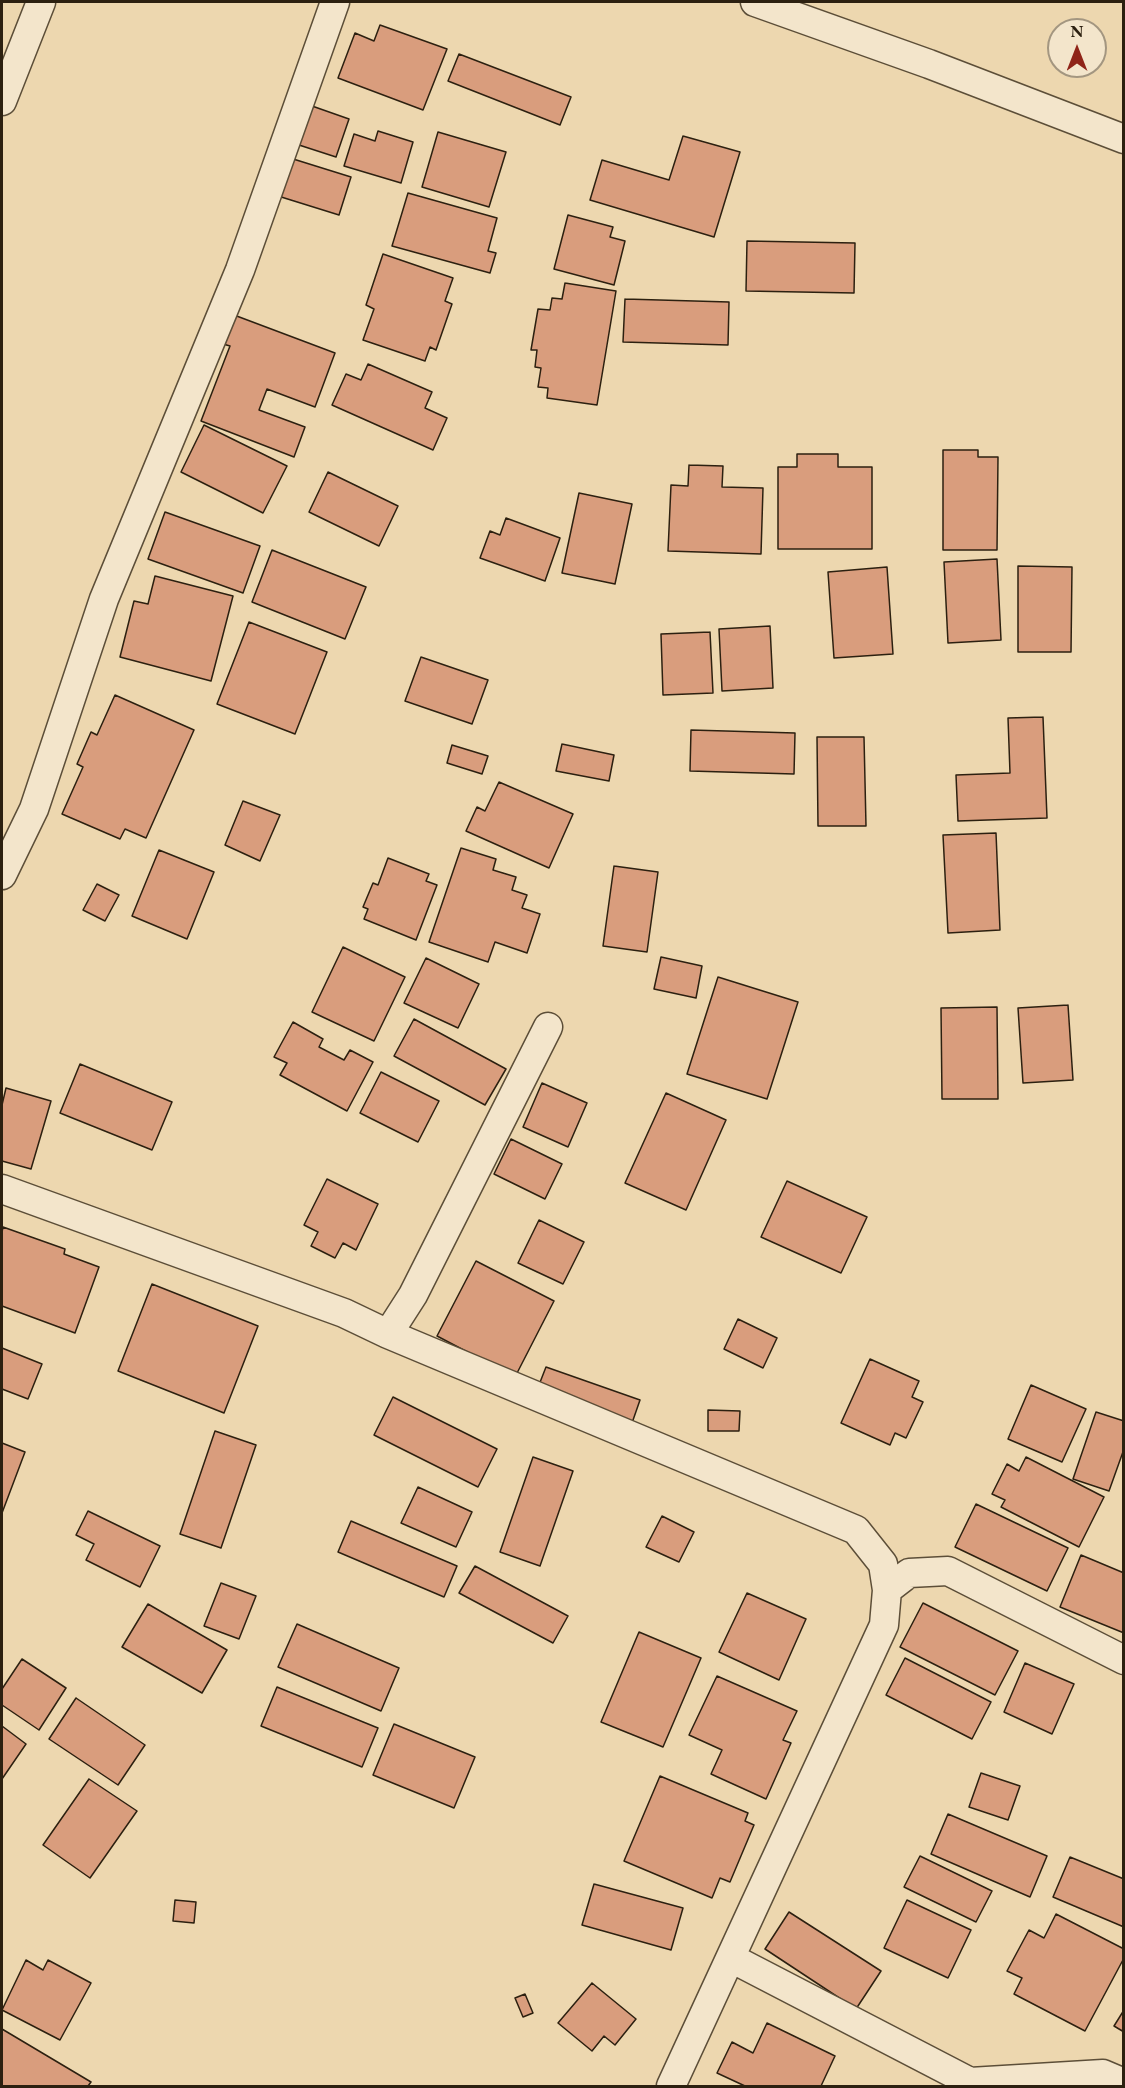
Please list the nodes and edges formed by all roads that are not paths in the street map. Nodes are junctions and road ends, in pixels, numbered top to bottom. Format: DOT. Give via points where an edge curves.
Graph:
graph roads {
  1 [pos="41,2"];
  2 [pos="335,2"];
  3 [pos="755,2"];
  4 [pos="2,101"];
  5 [pos="1124,139"];
  6 [pos="2,875"];
  7 [pos="548,1027"];
  8 [pos="2,1189"];
  9 [pos="388,1334"];
  10 [pos="887,1590"];
  11 [pos="1124,1660"];
  12 [pos="731,1958"];
  13 [pos="1124,2083"];
  14 [pos="970,2085"];
  15 [pos="671,2086"];
  1 -- 4 [label="street"];
  2 -- 6 [label="street" via="240,270 104,599 34,809"];
  3 -- 5 [label="street"];
  7 -- 9 [label="street" via="413,1295"];
  8 -- 9 [label="street" via="344,1313"];
  9 -- 10 [label="street" via="856,1530 883,1564"];
  10 -- 11 [label="street" via="909,1573 948,1571"];
  10 -- 12 [label="street" via="884,1625"];
  12 -- 14 [label="street"];
  12 -- 15 [label="street"];
  13 -- 14 [label="street" via="1103,2074"];
}
